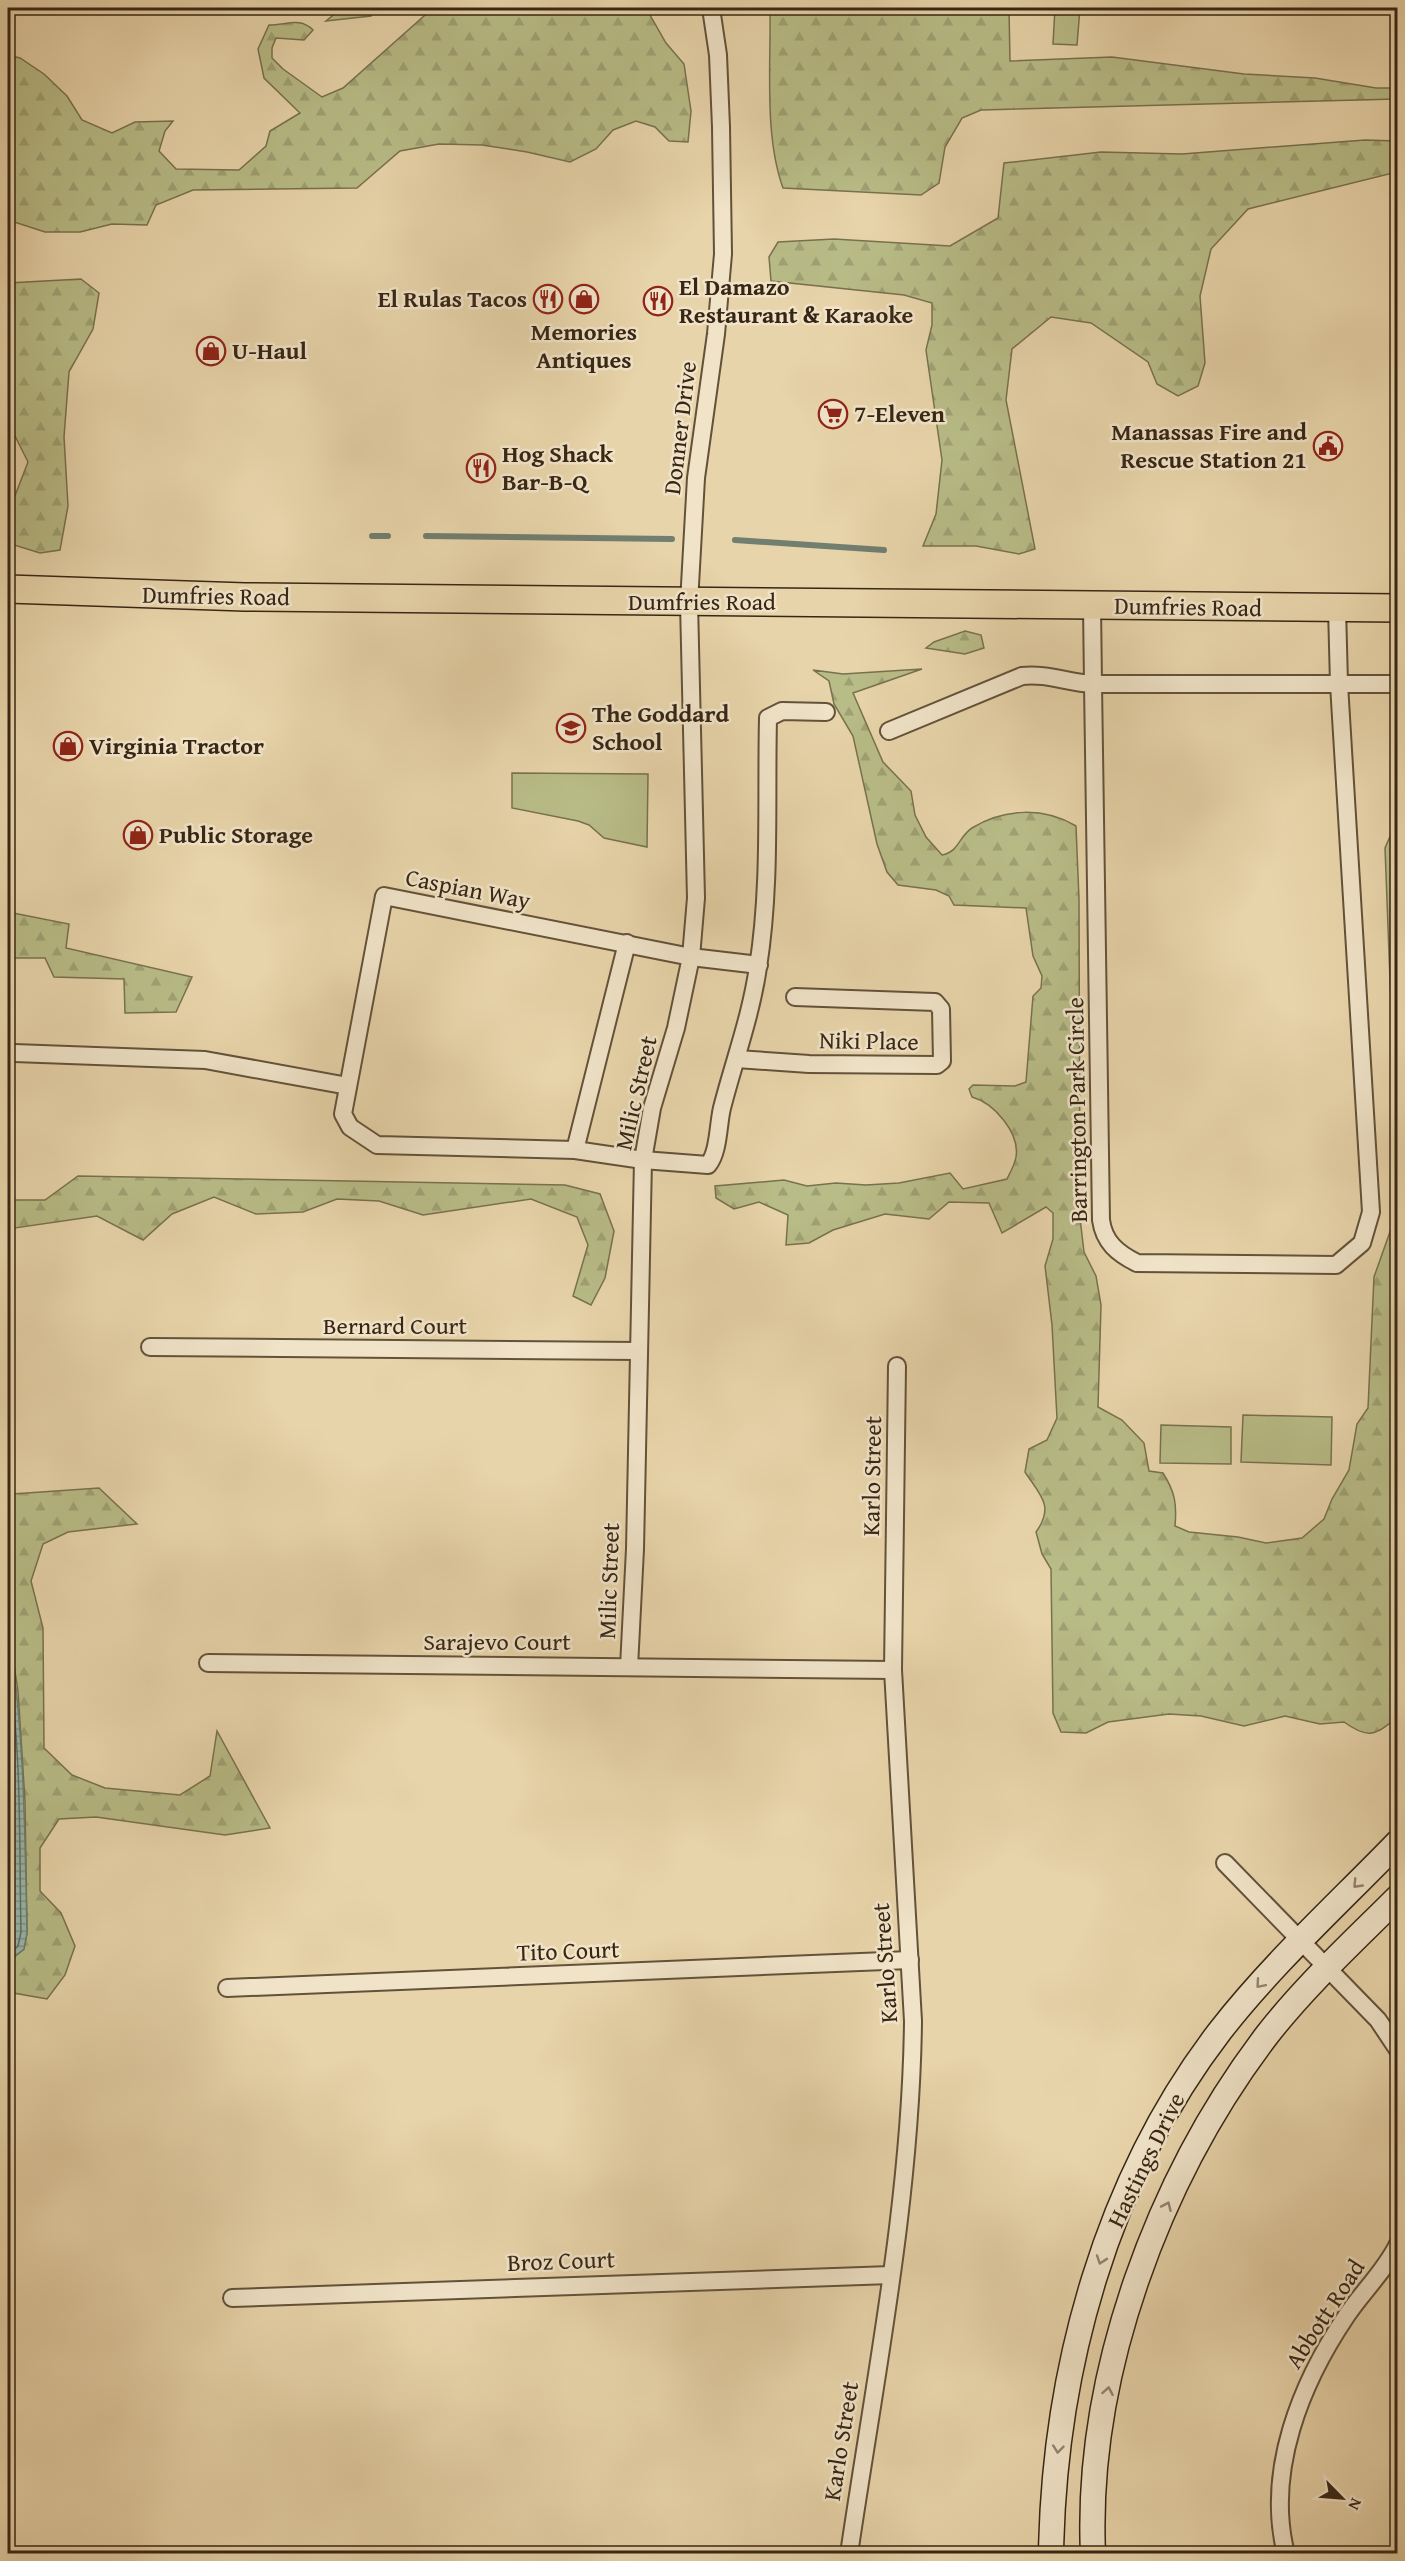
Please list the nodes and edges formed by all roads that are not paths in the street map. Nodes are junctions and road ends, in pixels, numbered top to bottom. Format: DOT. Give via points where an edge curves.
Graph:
graph roads {
  1 [pos="711,8"];
  2 [pos="8,589"];
  3 [pos="689,603"];
  4 [pos="1092,606"];
  5 [pos="1337,608"];
  6 [pos="1398,608"];
  7 [pos="1093,684"];
  8 [pos="1339,684"];
  9 [pos="1398,684"];
  10 [pos="826,712"];
  11 [pos="889,731"];
  12 [pos="627,943"];
  13 [pos="691,957"];
  14 [pos="759,965"];
  15 [pos="795,997"];
  16 [pos="14,1053"];
  17 [pos="737,1059"];
  18 [pos="348,1086"];
  19 [pos="575,1150"];
  20 [pos="643,1160"];
  21 [pos="150,1347"];
  22 [pos="639,1351"];
  23 [pos="897,1366"];
  24 [pos="208,1663"];
  25 [pos="629,1667"];
  26 [pos="893,1670"];
  27 [pos="1398,1842"];
  28 [pos="1225,1863"];
  29 [pos="1398,1896"];
  30 [pos="1301,1942"];
  31 [pos="910,1960"];
  32 [pos="1327,1968"];
  33 [pos="227,1988"];
  34 [pos="1398,2049"];
  35 [pos="1398,2244"];
  36 [pos="891,2275"];
  37 [pos="232,2298"];
  38 [pos="849,2553"];
  39 [pos="1052,2553"];
  40 [pos="1094,2553"];
  41 [pos="1286,2553"];
  1 -- 3 [label="street, Donner Drive" via="718,55 723,254 696,478"];
  2 -- 3 [label="main road, Dumfries Road" via="245,597"];
  3 -- 4 [label="main road, Dumfries Road"];
  3 -- 13 [label="street, Milic Street" via="696,883"];
  4 -- 5 [label="main road, Dumfries Road"];
  4 -- 7 [label="street, Barrington Park Circle"];
  5 -- 6 [label="main road, Dumfries Road"];
  5 -- 8 [label="street, Barrington Park Circle"];
  7 -- 8 [label="street"];
  7 -- 8 [label="street, Barrington Park Circle" via="1103,1233 1116,1250 1137,1263 1332,1266 1362,1243 1371,1212"];
  7 -- 11 [label="street" via="1047,675 1022,676"];
  8 -- 9 [label="street"];
  10 -- 14 [label="street" via="782,711 768,718"];
  12 -- 13 [label="street, Caspian Way"];
  12 -- 18 [label="street, Caspian Way" via="384,896"];
  12 -- 19 [label="street"];
  13 -- 14 [label="street"];
  13 -- 20 [label="street, Milic Street" via="676,1028 652,1108"];
  14 -- 17 [label="street"];
  15 -- 17 [label="street, Niki Place" via="935,1002 941,1009 942,1061 937,1065 832,1064"];
  16 -- 18 [label="street" via="205,1060"];
  17 -- 20 [label="street" via="717,1125 713,1160 708,1165"];
  18 -- 19 [label="street, Caspian Way" via="343,1114 350,1127 377,1145"];
  19 -- 20 [label="street, Caspian Way"];
  20 -- 22 [label="street, Milic Street"];
  21 -- 22 [label="street, Bernard Court"];
  22 -- 25 [label="street, Milic Street"];
  23 -- 26 [label="street, Karlo Street"];
  24 -- 25 [label="street, Sarajevo Court"];
  25 -- 26 [label="street, Sarajevo Court"];
  26 -- 31 [label="street, Karlo Street"];
  27 -- 30 [label="street, Hastings Drive, one-way"];
  28 -- 30 [label="street"];
  29 -- 32 [label="street, Hastings Drive"];
  30 -- 32 [label="street"];
  30 -- 39 [label="street, Hastings Drive, one-way" via="1264,1978 1186,2080 1156,2130 1122,2201 1074,2351 1059,2436"];
  31 -- 33 [label="street, Tito Court"];
  31 -- 36 [label="street, Karlo Street" via="913,2079"];
  32 -- 34 [label="street" via="1377,2020"];
  40 -- 32 [label="street, Hastings Drive, one-way" via="1094,2486 1107,2397 1144,2260 1208,2123 1268,2034"];
  35 -- 41 [label="street, Abbott Road" via="1347,2314 1301,2398 1282,2475"];
  36 -- 37 [label="street, Broz Court"];
  36 -- 38 [label="street, Karlo Street"];
}
